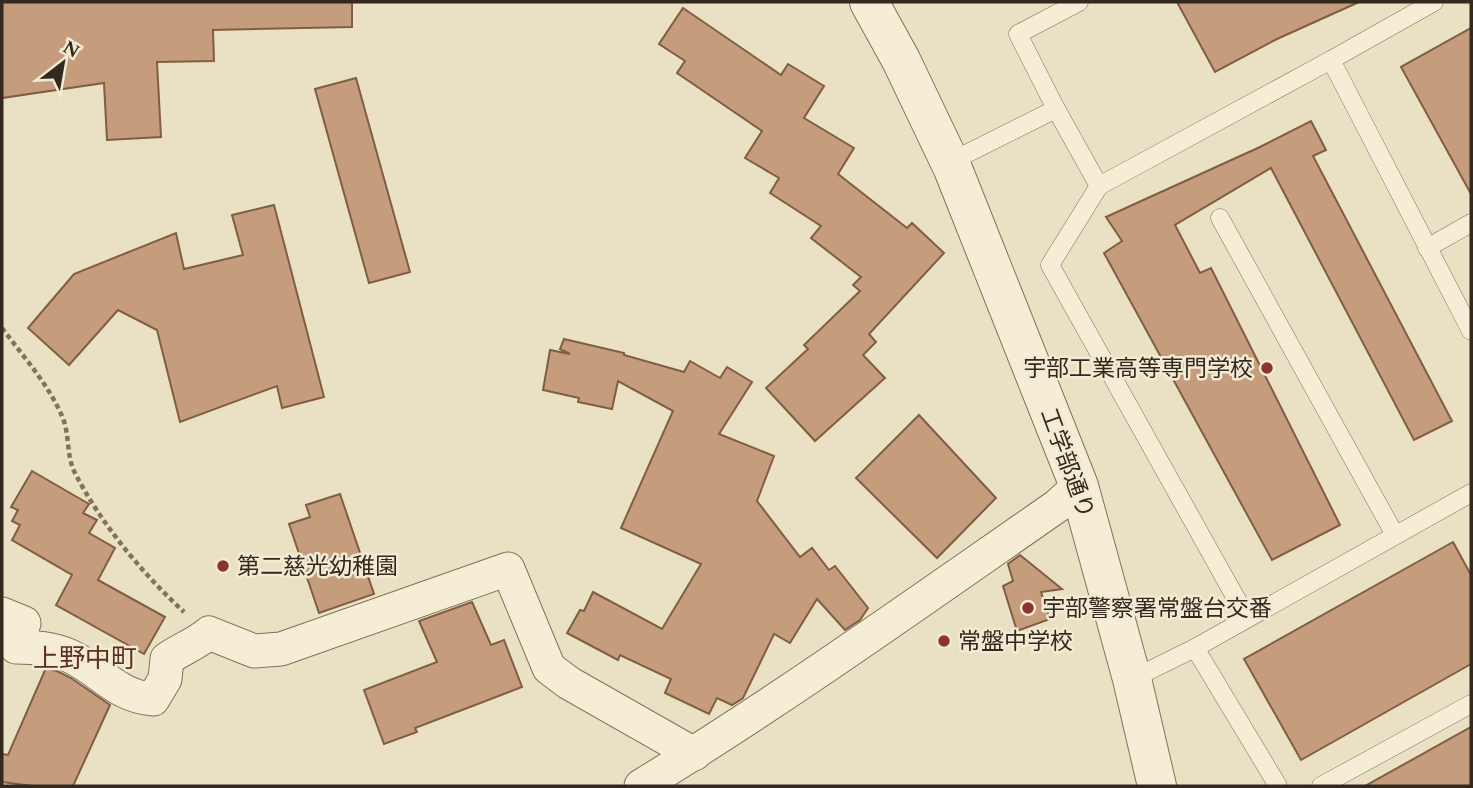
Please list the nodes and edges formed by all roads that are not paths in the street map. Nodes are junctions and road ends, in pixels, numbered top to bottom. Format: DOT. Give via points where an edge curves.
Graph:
graph roads {
  1 [pos="869,2"];
  2 [pos="1079,2"];
  3 [pos="1434,2"];
  4 [pos="1331,60"];
  5 [pos="1056,108"];
  6 [pos="950,162"];
  7 [pos="1099,186"];
  8 [pos="1220,218"];
  9 [pos="1471,223"];
  10 [pos="1427,247"];
  11 [pos="1471,331"];
  12 [pos="1079,486"];
  13 [pos="1471,493"];
  14 [pos="1395,535"];
  15 [pos="2,614"];
  16 [pos="1247,618"];
  17 [pos="1195,648"];
  18 [pos="1132,679"];
  19 [pos="1471,704"];
  20 [pos="694,754"];
  21 [pos="641,786"];
  22 [pos="1157,786"];
  23 [pos="1278,786"];
  24 [pos="1321,786"];
  1 -- 6 [label="street, 工学部通り"];
  2 -- 5 [label="lane" via="1018,34"];
  3 -- 4 [label="lane"];
  4 -- 7 [label="lane"];
  4 -- 10 [label="lane"];
  5 -- 6 [label="lane"];
  5 -- 7 [label="lane"];
  6 -- 12 [label="street, 工学部通り"];
  7 -- 16 [label="lane" via="1050,265"];
  8 -- 14 [label="lane"];
  9 -- 10 [label="lane"];
  10 -- 11 [label="lane"];
  12 -- 18 [label="street, 工学部通り"];
  12 -- 20 [label="street" via="1046,514"];
  13 -- 14 [label="lane"];
  14 -- 16 [label="lane"];
  15 -- 20 [label="street" via="24,623 16,646 69,655 119,689 153,699 165,679 167,659 209,632 254,652 281,649 508,569 549,668"];
  16 -- 17 [label="lane"];
  17 -- 18 [label="lane"];
  17 -- 23 [label="lane"];
  18 -- 22 [label="street, 工学部通り"];
  19 -- 24 [label="lane"];
  20 -- 21 [label="street"];
}
